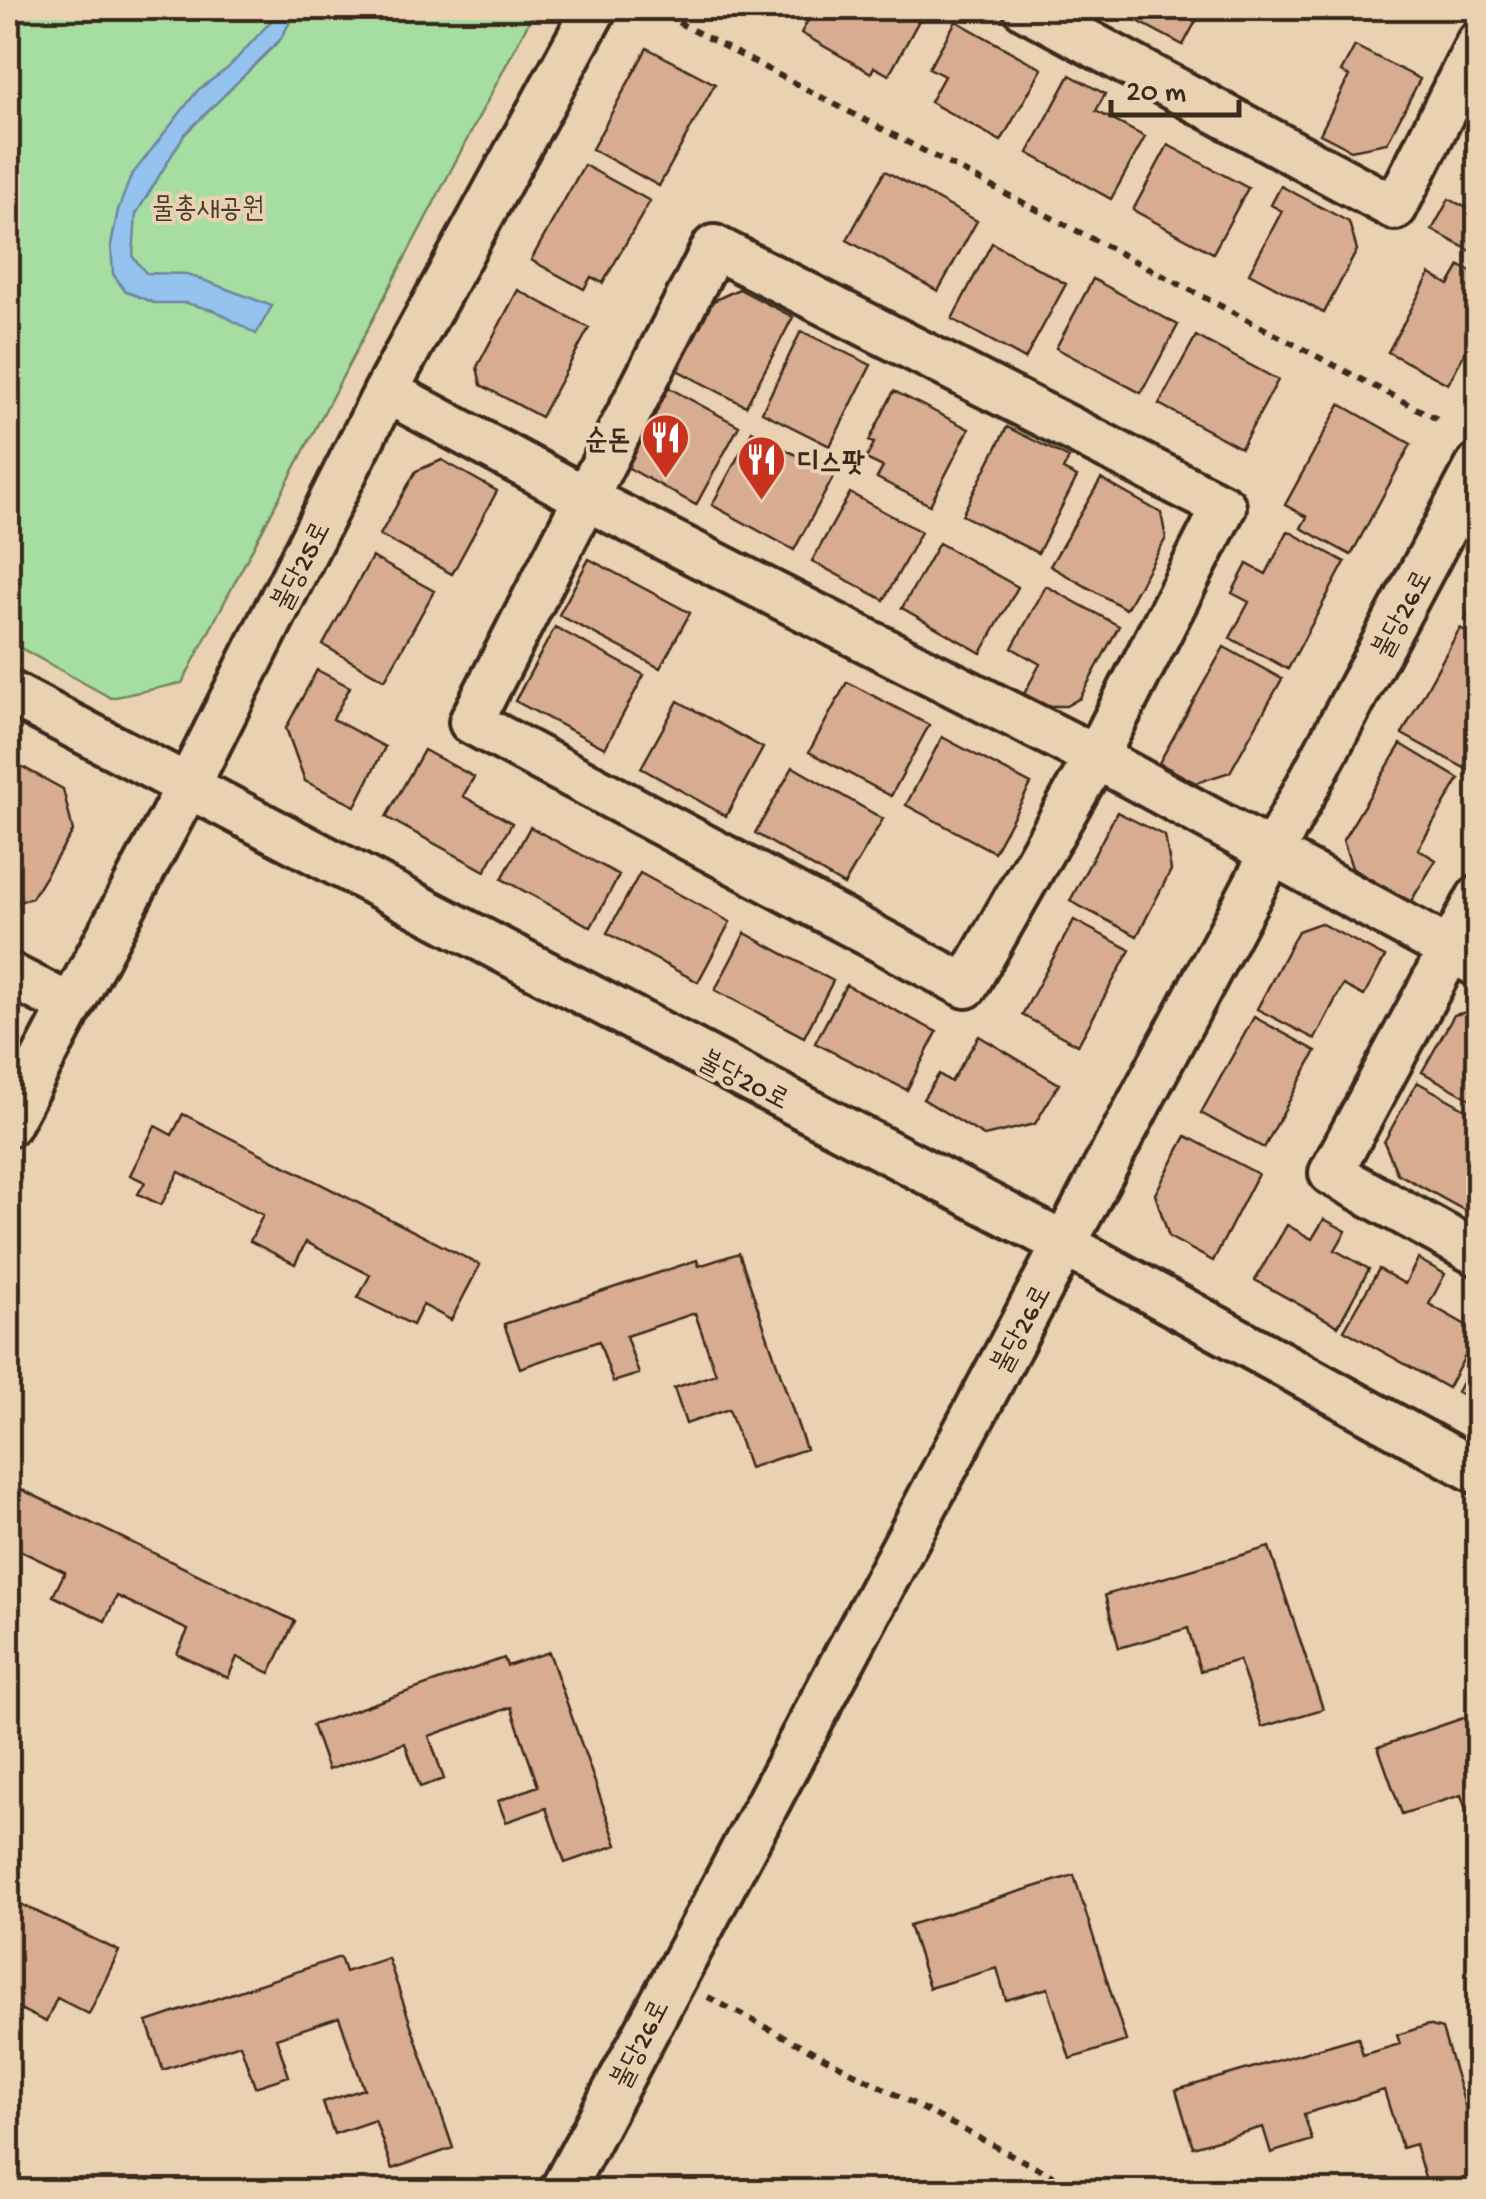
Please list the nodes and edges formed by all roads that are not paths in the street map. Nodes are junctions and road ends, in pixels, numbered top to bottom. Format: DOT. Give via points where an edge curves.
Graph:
graph roads {
  1 [pos="595,8"];
  2 [pos="1025,8"];
  3 [pos="1478,42"];
  4 [pos="386,391"];
  5 [pos="1478,465"];
  6 [pos="585,498"];
  7 [pos="8,692"];
  8 [pos="1096,757"];
  9 [pos="187,788"];
  10 [pos="1275,852"];
  11 [pos="1478,898"];
  12 [pos="1464,958"];
  13 [pos="8,974"];
  14 [pos="70,1005"];
  15 [pos="8,1126"];
  16 [pos="1064,1244"];
  17 [pos="1478,1254"];
  18 [pos="1478,1472"];
  19 [pos="561,2192"];
  1 -- 4 [label="street, 불당25로"];
  2 -- 3 [label="street" via="1395,208"];
  4 -- 6 [label="street"];
  4 -- 9 [label="street, 불당25로"];
  5 -- 10 [label="street, 불당26로"];
  6 -- 8 [label="street"];
  6 -- 8 [label="street" via="471,722 966,986"];
  6 -- 8 [label="street" via="714,246 1224,507"];
  7 -- 9 [label="street, 불당20로"];
  8 -- 10 [label="street"];
  9 -- 14 [label="street, 불당25로"];
  9 -- 16 [label="street, 불당20로"];
  10 -- 12 [label="street"];
  10 -- 16 [label="street, 불당26로"];
  11 -- 12 [label="street"];
  12 -- 17 [label="street" via="1331,1174"];
  13 -- 14 [label="street"];
  14 -- 15 [label="street, 불당25로"];
  16 -- 18 [label="street, 불당20로"];
  16 -- 19 [label="street, 불당26로"];
}
